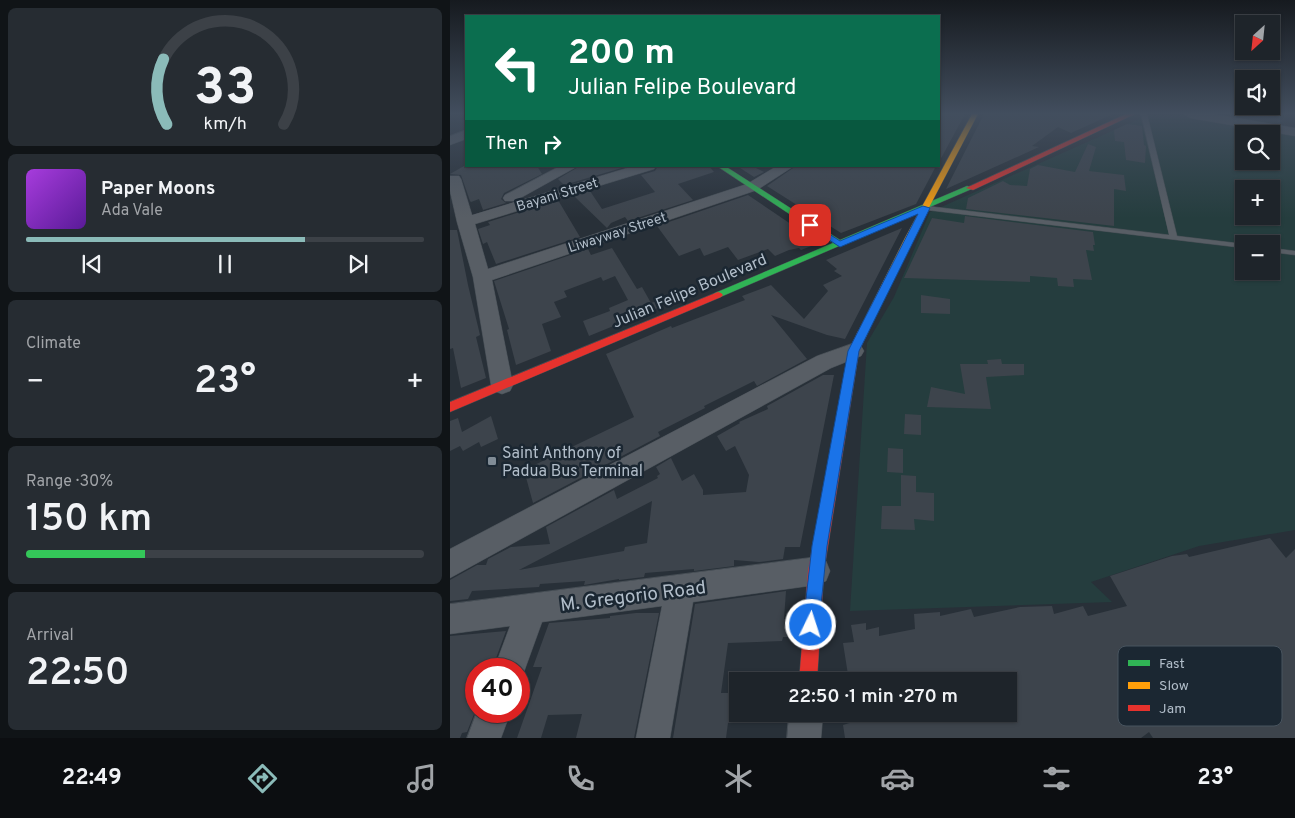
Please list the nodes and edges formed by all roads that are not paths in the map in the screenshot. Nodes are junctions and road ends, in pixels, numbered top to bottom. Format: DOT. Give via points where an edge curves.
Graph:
graph roads {
  1 [pos="957,148"];
  2 [pos="1057,148"];
  3 [pos="1152,148"];
  4 [pos="569,167"];
  5 [pos="646,167"];
  6 [pos="722,167"];
  7 [pos="785,167"];
  8 [pos="454,179"];
  9 [pos="752,187"];
  10 [pos="926,208"];
  11 [pos="458,226"];
  12 [pos="1173,237"];
  13 [pos="840,244"];
  14 [pos="1235,245"];
  15 [pos="1280,251"];
  16 [pos="1295,253"];
  17 [pos="482,277"];
  18 [pos="854,351"];
  19 [pos="502,386"];
  20 [pos="450,407"];
  21 [pos="450,564"];
  22 [pos="816,571"];
  23 [pos="680,589"];
  24 [pos="532,608"];
  25 [pos="450,619"];
  26 [pos="514,658"];
  27 [pos="809,672"];
  28 [pos="805,722"];
  29 [pos="490,723"];
  30 [pos="484,738"];
  31 [pos="652,738"];
  32 [pos="804,738"];
  1 -- 10 [label="street"];
  2 -- 10 [label="street, Julian Felipe Boulevard"];
  3 -- 12 [label="lane"];
  4 -- 11 [label="street"];
  5 -- 11 [label="street, Bayani Street"];
  6 -- 9 [label="street"];
  7 -- 9 [label="street, Liwayway Street"];
  8 -- 11 [label="street"];
  9 -- 13 [label="street"];
  9 -- 17 [label="street, Liwayway Street"];
  10 -- 12 [label="lane"];
  10 -- 13 [label="street, Julian Felipe Boulevard"];
  10 -- 18 [label="street"];
  11 -- 17 [label="street"];
  12 -- 14 [label="lane"];
  13 -- 19 [label="street, Julian Felipe Boulevard"];
  15 -- 16 [label="lane"];
  17 -- 19 [label="street"];
  18 -- 21 [label="street" via="824,362"];
  18 -- 22 [label="street"];
  19 -- 20 [label="street, Julian Felipe Boulevard"];
  22 -- 23 [label="street, M. Gregorio Road"];
  22 -- 27 [label="street"];
  23 -- 24 [label="street, M. Gregorio Road"];
  23 -- 31 [label="street"];
  24 -- 25 [label="street, M. Gregorio Road"];
  24 -- 26 [label="street"];
  28 -- 32 [label="street"];
  29 -- 30 [label="street"];
}
